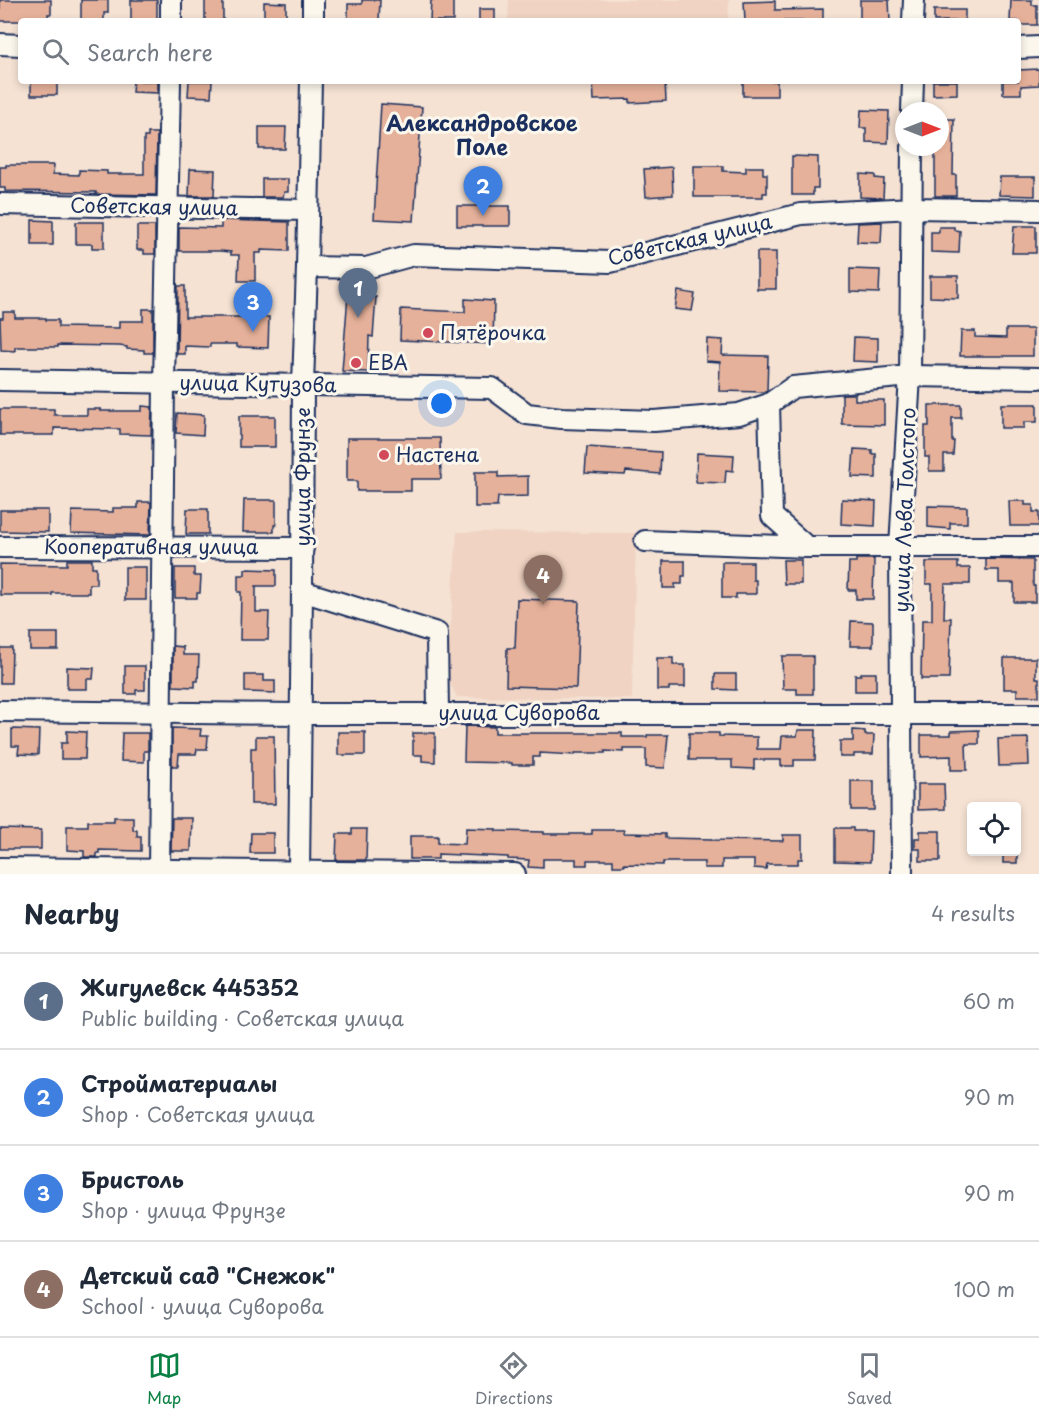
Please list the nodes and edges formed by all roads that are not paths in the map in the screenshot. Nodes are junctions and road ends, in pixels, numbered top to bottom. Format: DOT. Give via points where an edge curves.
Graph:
graph roads {
  1 [pos="171,0"];
  2 [pos="313,0"];
  3 [pos="914,0"];
  4 [pos="171,18"];
  5 [pos="313,18"];
  6 [pos="913,18"];
  7 [pos="0,44"];
  8 [pos="18,45"];
  9 [pos="1039,47"];
  10 [pos="1021,48"];
  11 [pos="170,84"];
  12 [pos="311,84"];
  13 [pos="913,84"];
  14 [pos="912,102"];
  15 [pos="912,156"];
  16 [pos="0,204"];
  17 [pos="168,207"];
  18 [pos="912,208"];
  19 [pos="308,210"];
  20 [pos="1039,210"];
  21 [pos="307,267"];
  22 [pos="910,376"];
  23 [pos="1039,378"];
  24 [pos="0,380"];
  25 [pos="164,382"];
  26 [pos="303,385"];
  27 [pos="769,404"];
  28 [pos="645,541"];
  29 [pos="807,546"];
  30 [pos="0,547"];
  31 [pos="900,547"];
  32 [pos="1039,547"];
  33 [pos="162,548"];
  34 [pos="303,548"];
  35 [pos="302,591"];
  36 [pos="0,711"];
  37 [pos="160,713"];
  38 [pos="901,713"];
  39 [pos="300,714"];
  40 [pos="438,714"];
  41 [pos="1039,714"];
  42 [pos="0,868"];
  43 [pos="159,870"];
  44 [pos="299,873"];
  45 [pos="515,874"];
  46 [pos="902,874"];
  1 -- 4 [label="street"];
  2 -- 5 [label="street"];
  3 -- 6 [label="street"];
  7 -- 8 [label="street"];
  9 -- 10 [label="street"];
  11 -- 17 [label="street"];
  12 -- 19 [label="street, улица Фрунзе"];
  13 -- 14 [label="street"];
  15 -- 18 [label="street, улица Льва Толстого"];
  16 -- 17 [label="street, Советская улица"];
  17 -- 19 [label="street, Советская улица"];
  17 -- 25 [label="street"];
  18 -- 20 [label="street, Советская улица"];
  18 -- 21 [label="street, Советская улица" via="801,214 610,262 414,255 366,268"];
  18 -- 22 [label="street, улица Льва Толстого"];
  19 -- 21 [label="street, улица Фрунзе"];
  21 -- 26 [label="street, улица Фрунзе"];
  22 -- 23 [label="street, улица Кутузова"];
  22 -- 27 [label="street, улица Кутузова" via="793,387"];
  22 -- 31 [label="street, улица Льва Толстого"];
  24 -- 25 [label="street, улица Кутузова"];
  25 -- 26 [label="street, улица Кутузова"];
  25 -- 33 [label="street"];
  26 -- 27 [label="street, улица Кутузова" via="492,388 527,414 561,418 654,421 739,414"];
  26 -- 34 [label="street, улица Фрунзе"];
  27 -- 29 [label="street" via="772,516"];
  28 -- 29 [label="street"];
  29 -- 31 [label="street"];
  30 -- 33 [label="street, Кооперативная улица"];
  31 -- 32 [label="street"];
  31 -- 38 [label="street, улица Льва Толстого"];
  33 -- 34 [label="street, Кооперативная улица"];
  33 -- 37 [label="street"];
  34 -- 35 [label="street, улица Фрунзе"];
  35 -- 39 [label="street, улица Фрунзе"];
  35 -- 40 [label="street" via="437,633"];
  36 -- 37 [label="street, улица Суворова"];
  37 -- 39 [label="street, улица Суворова"];
  37 -- 43 [label="street"];
  38 -- 40 [label="street, улица Суворова"];
  38 -- 41 [label="street, улица Суворова"];
  38 -- 46 [label="street, улица Льва Толстого"];
  39 -- 40 [label="street, улица Суворова"];
  39 -- 44 [label="street, улица Фрунзе"];
  42 -- 43 [label="street"];
  43 -- 44 [label="street"];
  44 -- 45 [label="street"];
}
